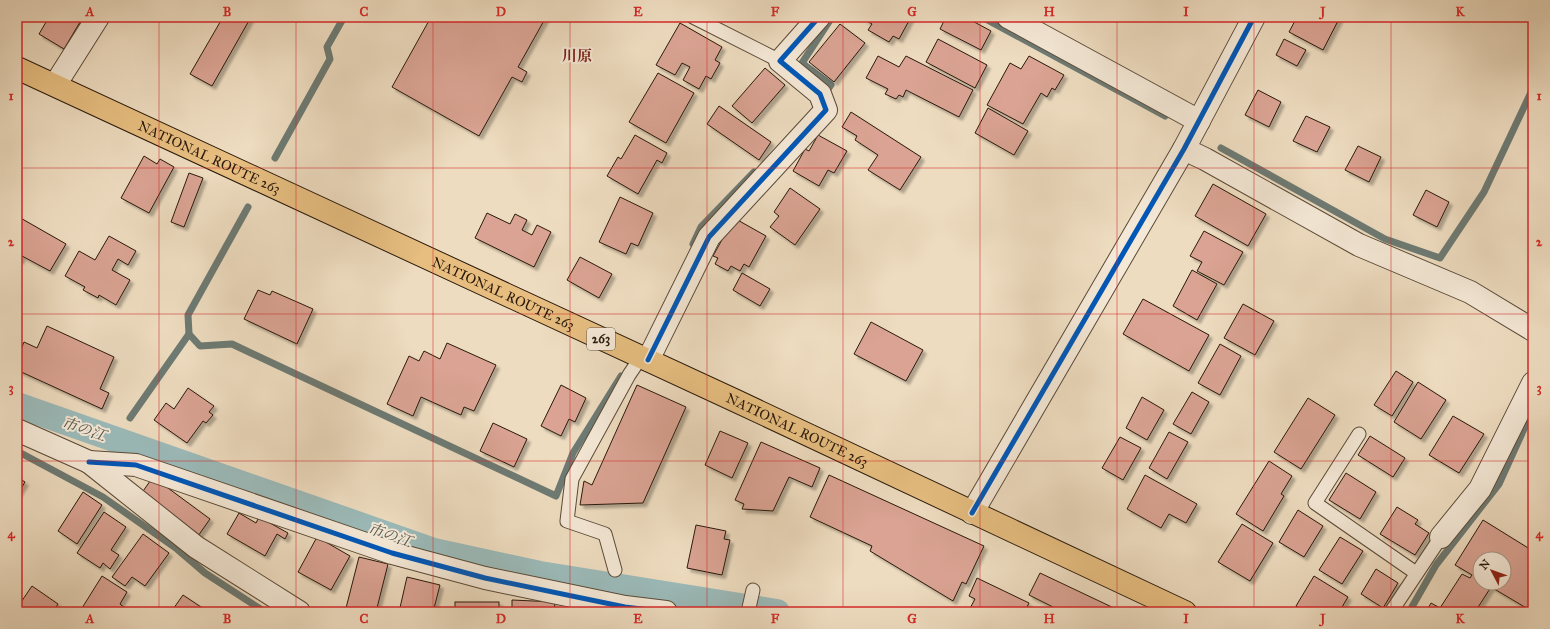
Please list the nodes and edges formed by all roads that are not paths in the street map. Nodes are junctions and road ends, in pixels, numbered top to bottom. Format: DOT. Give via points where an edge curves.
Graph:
graph roads {
  1 [pos="98,17"];
  2 [pos="692,17"];
  3 [pos="819,17"];
  4 [pos="1008,17"];
  5 [pos="1254,17"];
  6 [pos="780,61"];
  7 [pos="17,68"];
  8 [pos="55,85"];
  9 [pos="1199,122"];
  10 [pos="1184,149"];
  11 [pos="1533,330"];
  12 [pos="644,359"];
  13 [pos="1533,383"];
  14 [pos="17,430"];
  15 [pos="1359,434"];
  16 [pos="89,462"];
  17 [pos="972,513"];
  18 [pos="1440,537"];
  19 [pos="615,570"];
  20 [pos="1416,573"];
  21 [pos="753,590"];
  22 [pos="298,612"];
  23 [pos="666,612"];
  24 [pos="748,612"];
  25 [pos="1185,612"];
  26 [pos="1391,612"];
  1 -- 8 [label="street"];
  2 -- 6 [label="lane"];
  3 -- 6 [label="street"];
  4 -- 9 [label="street"];
  5 -- 9 [label="street"];
  6 -- 12 [label="street" via="823,102 709,237"];
  7 -- 8 [label="highway, NATIONAL ROUTE 263 / 263"];
  8 -- 12 [label="highway, NATIONAL ROUTE 263 / 263"];
  9 -- 10 [label="street"];
  10 -- 11 [label="street" via="1359,245 1470,292"];
  10 -- 17 [label="street"];
  12 -- 17 [label="highway, NATIONAL ROUTE 263 / 263"];
  12 -- 19 [label="lane" via="629,374 572,479 566,521 605,534"];
  13 -- 18 [label="street" via="1480,489"];
  14 -- 16 [label="street"];
  15 -- 20 [label="lane" via="1316,503"];
  16 -- 22 [label="street" via="196,547"];
  16 -- 23 [label="street" via="136,465 392,553 485,578 625,607"];
  17 -- 25 [label="highway, NATIONAL ROUTE 263 / 263"];
  18 -- 20 [label="lane"];
  20 -- 26 [label="lane"];
  21 -- 24 [label="lane"];
}
